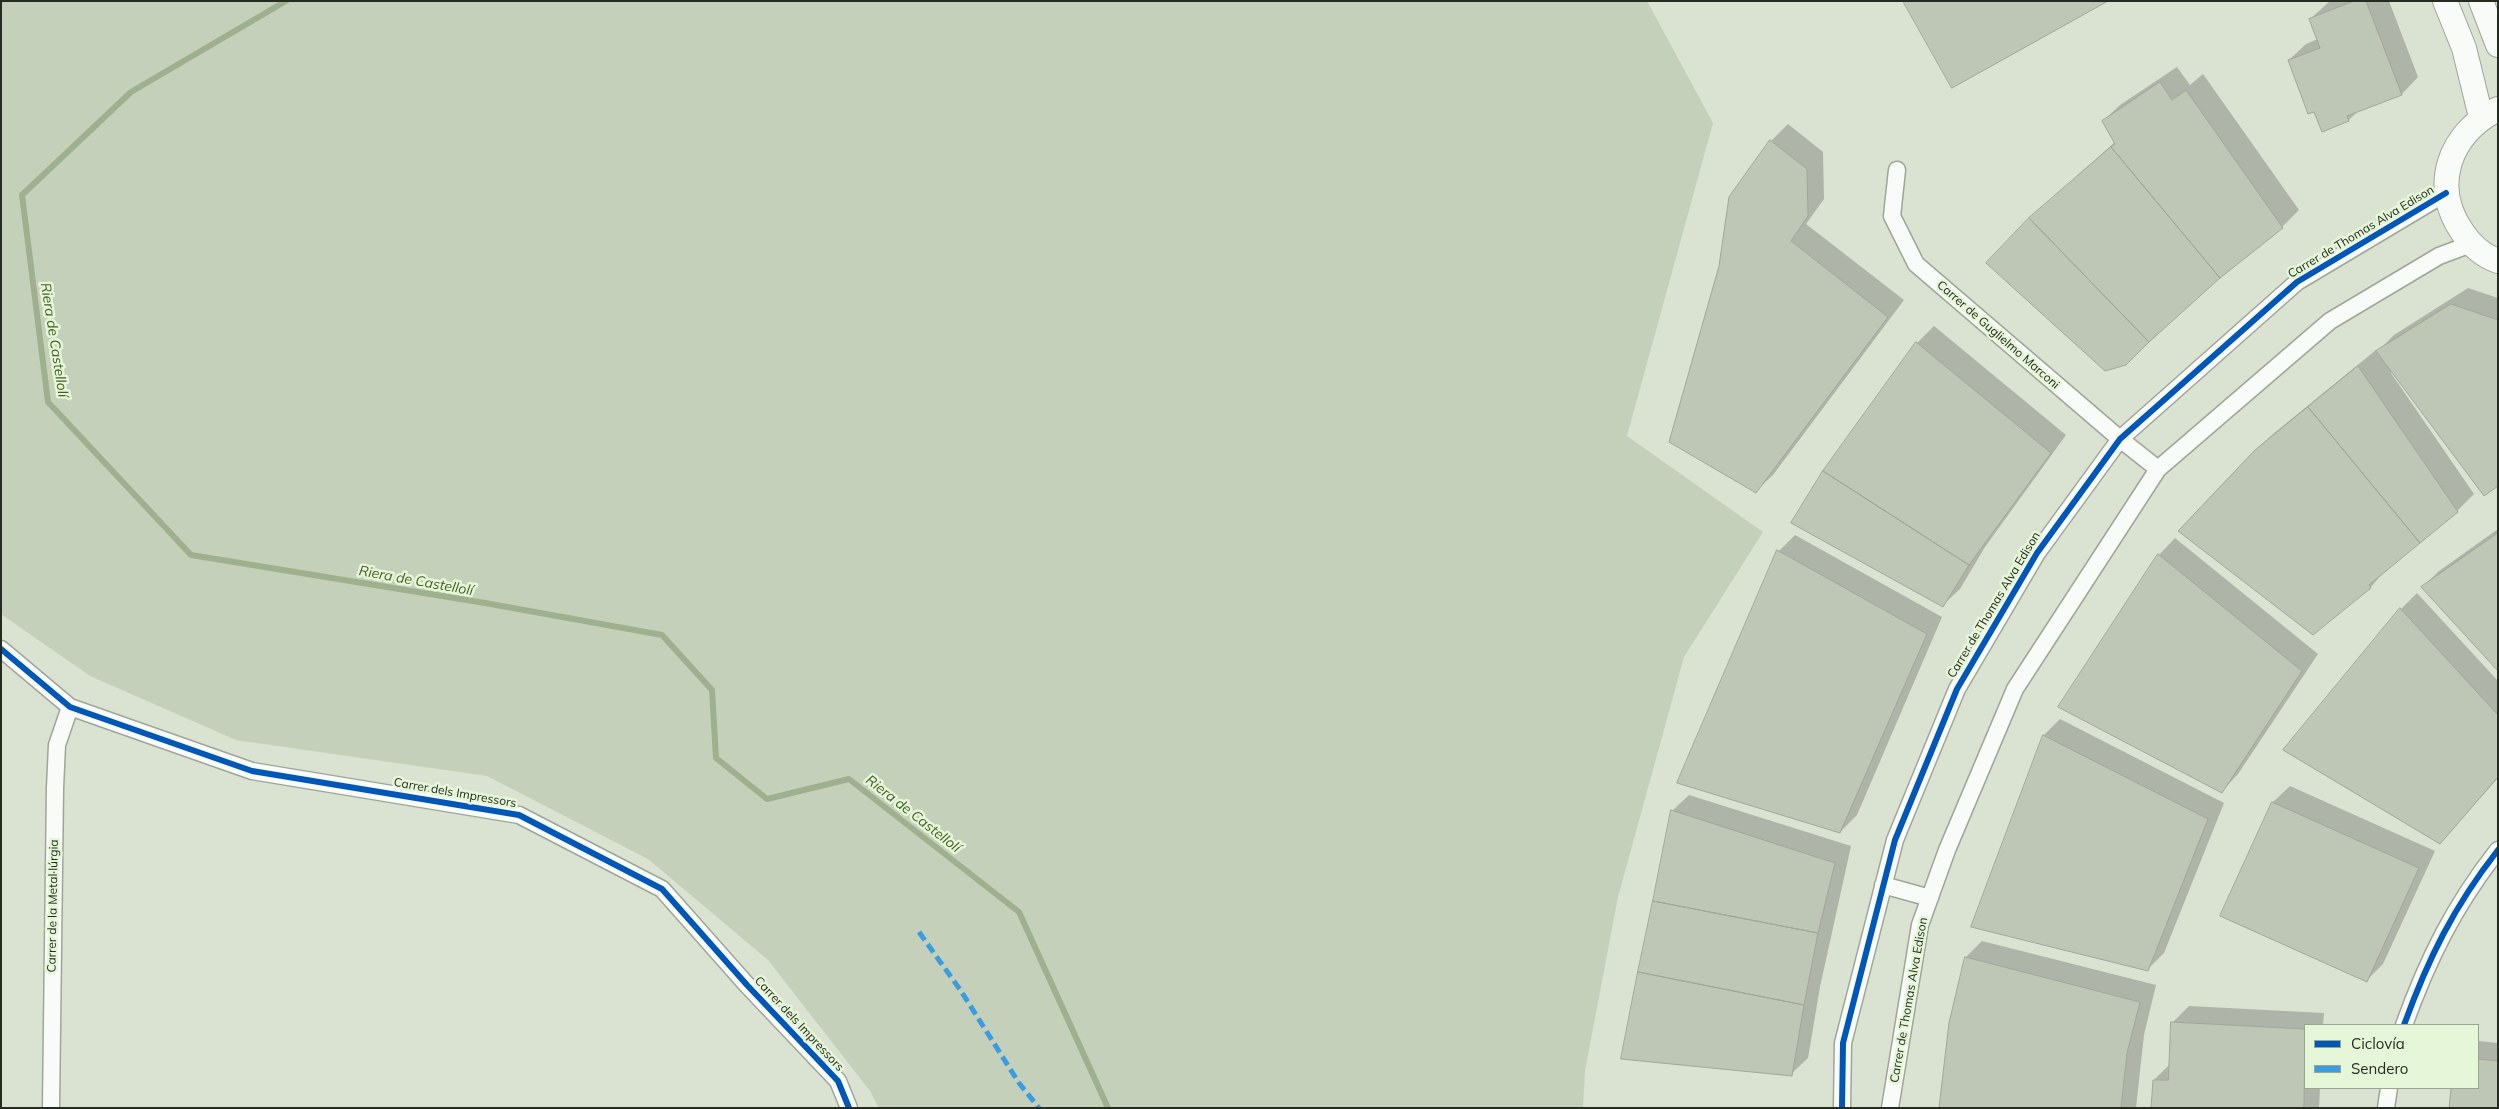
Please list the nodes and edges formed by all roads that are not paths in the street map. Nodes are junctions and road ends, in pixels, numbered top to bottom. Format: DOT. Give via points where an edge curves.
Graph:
graph roads {
  1 [pos="2445,1"];
  2 [pos="2481,1"];
  3 [pos="2498,45"];
  4 [pos="2489,113"];
  5 [pos="1897,170"];
  6 [pos="2446,193"];
  7 [pos="2471,244"];
  8 [pos="2498,261"];
  9 [pos="2120,439"];
  10 [pos="2158,469"];
  11 [pos="1,649"];
  12 [pos="70,707"];
  13 [pos="2498,850"];
  14 [pos="1884,885"];
  15 [pos="1930,898"];
  16 [pos="2404,1024"];
  17 [pos="2389,1089"];
  18 [pos="51,1108"];
  19 [pos="849,1108"];
  20 [pos="1842,1108"];
  21 [pos="1890,1108"];
  22 [pos="2386,1108"];
  1 -- 4 [label="street"];
  2 -- 3 [label="street"];
  4 -- 6 [label="street" via="2465,132 2454,150 2447,171"];
  5 -- 9 [label="street, Carrer de Guglielmo Marconi" via="1892,216 1916,264"];
  6 -- 7 [label="street" via="2454,221"];
  6 -- 9 [label="street, Carrer de Thomas Alva Edison" via="2297,282"];
  7 -- 8 [label="street" via="2488,258"];
  7 -- 10 [label="street, Carrer de Thomas Alva Edison" via="2439,256 2330,321"];
  9 -- 10 [label="street, Carrer de Guglielmo Marconi"];
  9 -- 14 [label="street, Carrer de Thomas Alva Edison" via="2037,553 1957,689 1895,840"];
  10 -- 15 [label="street, Carrer de Thomas Alva Edison" via="2014,689"];
  11 -- 12 [label="street, Carrer dels Impressors"];
  12 -- 18 [label="street, Carrer de la Metal·lúrgia" via="57,745"];
  12 -- 19 [label="street, Carrer dels Impressors" via="252,771 520,815 662,889 838,1081"];
  13 -- 16 [label="street" via="2470,887 2432,954"];
  14 -- 15 [label="street"];
  14 -- 20 [label="street, Carrer de Thomas Alva Edison" via="1843,1043"];
  15 -- 21 [label="street, Carrer de Thomas Alva Edison" via="1920,925"];
  17 -- 22 [label="street"];
}
